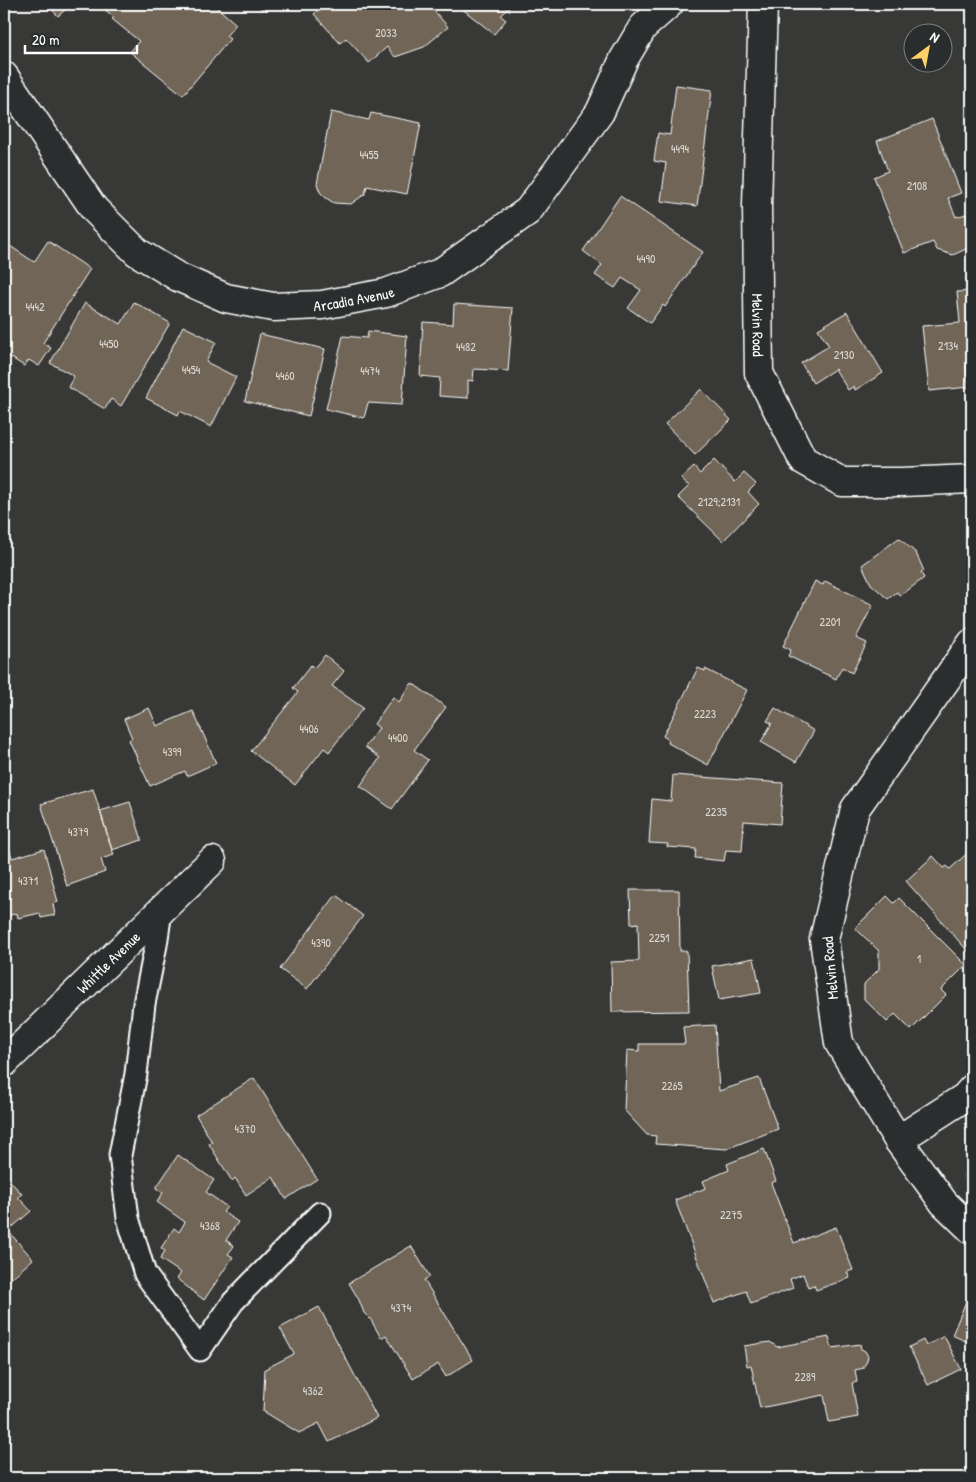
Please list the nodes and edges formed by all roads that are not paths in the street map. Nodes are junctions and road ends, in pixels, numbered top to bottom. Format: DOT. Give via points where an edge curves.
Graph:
graph roads {
  1 [pos="669,4"];
  2 [pos="763,4"];
  3 [pos="4,76"];
  4 [pos="972,479"];
  5 [pos="972,643"];
  6 [pos="212,861"];
  7 [pos="161,911"];
  8 [pos="4,1063"];
  9 [pos="972,1089"];
  10 [pos="898,1140"];
  11 [pos="320,1213"];
  12 [pos="972,1230"];
  1 -- 3 [label="street, Arcadia Avenue" via="643,27 624,59 600,112 528,211 440,273 386,292 322,305 273,307 226,298 178,277 137,252 94,209"];
  2 -- 4 [label="street, Melvin Road" via="757,205 759,373 803,460 842,482"];
  5 -- 10 [label="street, Melvin Road" via="855,809 824,939 839,1043"];
  6 -- 7 [label="street, Whittle Avenue"];
  7 -- 8 [label="street, Whittle Avenue"];
  7 -- 11 [label="lane" via="120,1155 128,1218 145,1274 200,1350 233,1302"];
  9 -- 10 [label="street" via="965,1097"];
  10 -- 12 [label="street, Melvin Road" via="944,1203"];
}
